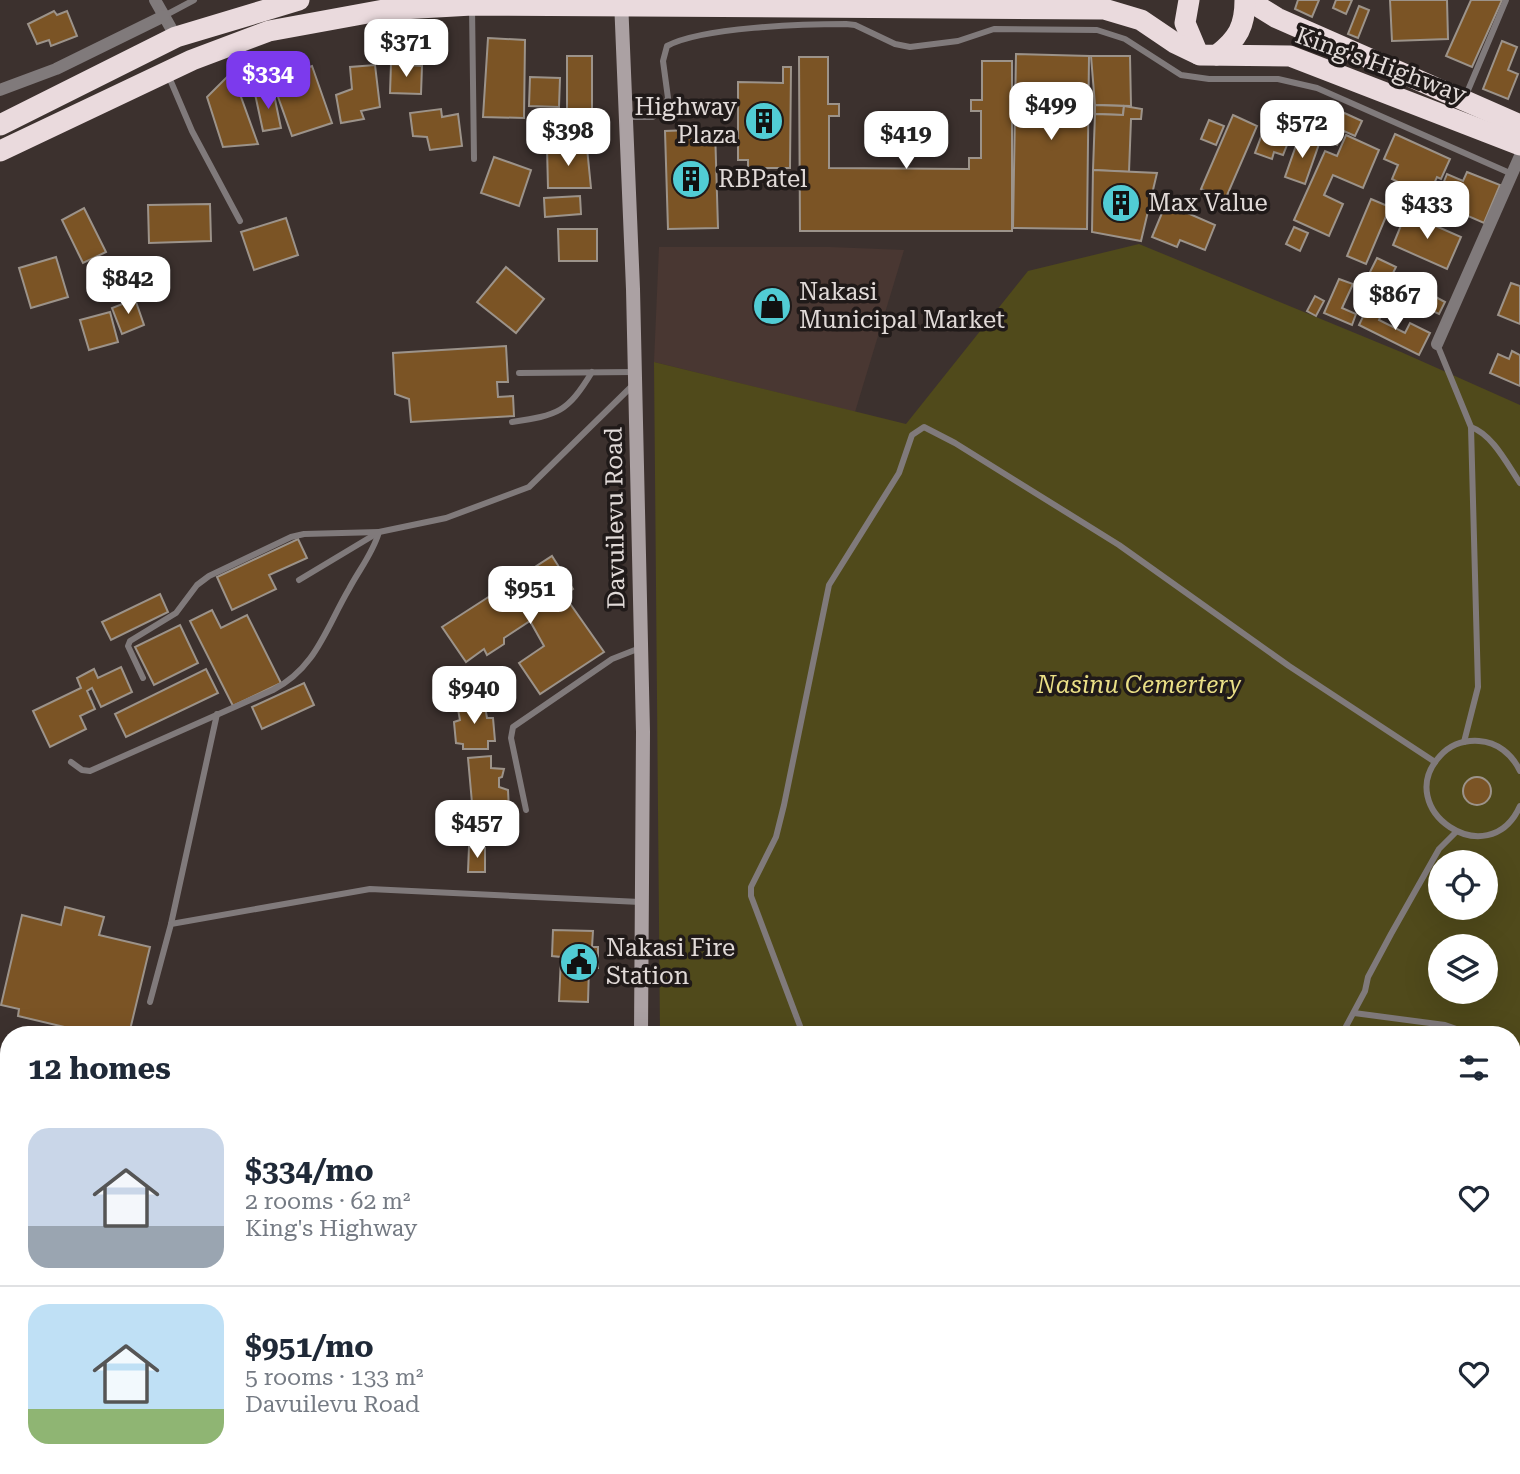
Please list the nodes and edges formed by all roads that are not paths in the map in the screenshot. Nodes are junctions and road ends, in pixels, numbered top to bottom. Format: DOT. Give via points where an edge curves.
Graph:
graph roads {
  1 [pos="155,0"];
  2 [pos="194,0"];
  3 [pos="297,0"];
  4 [pos="1189,0"];
  5 [pos="1247,0"];
  6 [pos="1506,0"];
  7 [pos="621,2"];
  8 [pos="383,5"];
  9 [pos="472,5"];
  10 [pos="164,16"];
  11 [pos="176,37"];
  12 [pos="1207,54"];
  13 [pos="167,72"];
  14 [pos="3,91"];
  15 [pos="1464,100"];
  16 [pos="625,117"];
  17 [pos="0,125"];
  18 [pos="1520,125"];
  19 [pos="1520,145"];
  20 [pos="0,151"];
  21 [pos="1520,156"];
  22 [pos="474,159"];
  23 [pos="1512,174"];
  24 [pos="240,221"];
  25 [pos="1437,344"];
  26 [pos="592,372"];
  27 [pos="519,373"];
  28 [pos="635,378"];
  29 [pos="512,422"];
  30 [pos="1471,427"];
  31 [pos="1520,483"];
  32 [pos="379,532"];
  33 [pos="299,580"];
  34 [pos="642,647"];
  35 [pos="143,678"];
  36 [pos="217,714"];
  37 [pos="1464,742"];
  38 [pos="71,762"];
  39 [pos="1435,762"];
  40 [pos="1520,771"];
  41 [pos="1520,806"];
  42 [pos="526,810"];
  43 [pos="1456,832"];
  44 [pos="642,902"];
  45 [pos="171,924"];
  46 [pos="150,1002"];
  47 [pos="1354,1013"];
  48 [pos="641,1026"];
  49 [pos="800,1026"];
  50 [pos="1347,1026"];
  51 [pos="1448,1026"];
  1 -- 10 [label="street"];
  2 -- 10 [label="lane"];
  3 -- 11 [label="highway"];
  4 -- 12 [label="highway" via="1185,23"];
  5 -- 12 [label="highway" via="1237,38"];
  5 -- 15 [label="highway, King's Highway" via="1277,19"];
  6 -- 15 [label="lane"];
  7 -- 9 [label="highway, King's Highway"];
  7 -- 12 [label="highway, King's Highway" via="1104,9 1141,20 1175,44"];
  7 -- 16 [label="street, Davuilevu Road"];
  8 -- 9 [label="highway, King's Highway"];
  8 -- 13 [label="highway, King's Highway" via="269,31"];
  9 -- 22 [label="lane"];
  10 -- 11 [label="street"];
  10 -- 14 [label="street"];
  11 -- 17 [label="highway"];
  12 -- 19 [label="highway, King's Highway" via="1290,56"];
  13 -- 20 [label="highway, King's Highway"];
  13 -- 24 [label="lane" via="192,131"];
  15 -- 18 [label="highway, King's Highway"];
  16 -- 23 [label="lane" via="653,117 662,110 668,98 663,61 667,46 716,33 846,24 910,47 958,41 994,29 1097,30 1125,39 1181,75 1278,79 1317,88"];
  16 -- 28 [label="street, Davuilevu Road"];
  21 -- 23 [label="street"];
  23 -- 25 [label="street"];
  25 -- 30 [label="lane"];
  26 -- 27 [label="lane"];
  26 -- 28 [label="lane"];
  26 -- 29 [label="lane" via="565,407 550,416"];
  28 -- 32 [label="lane" via="529,487 446,518"];
  28 -- 34 [label="street, Davuilevu Road"];
  30 -- 31 [label="lane" via="1490,440"];
  30 -- 37 [label="lane" via="1478,687"];
  32 -- 33 [label="lane"];
  32 -- 35 [label="lane" via="291,537 209,576 176,613 130,641 128,646"];
  32 -- 36 [label="lane" via="321,645 304,668 284,684"];
  34 -- 42 [label="lane" via="612,659 513,727"];
  34 -- 44 [label="street, Davuilevu Road"];
  36 -- 38 [label="lane" via="90,771"];
  36 -- 45 [label="lane"];
  37 -- 39 [label="lane" via="1447,749"];
  37 -- 40 [label="lane" via="1495,745 1509,754"];
  39 -- 43 [label="lane" via="1428,796 1438,817"];
  39 -- 49 [label="lane" via="1289,666 1119,545 924,427 912,435 899,473 829,585 776,837 751,887"];
  41 -- 43 [label="lane" via="1497,831 1477,836"];
  43 -- 47 [label="lane" via="1439,849 1368,977"];
  44 -- 45 [label="lane" via="370,889"];
  44 -- 48 [label="street, Davuilevu Road"];
  45 -- 46 [label="lane"];
  47 -- 50 [label="lane"];
  47 -- 51 [label="lane"];
}
